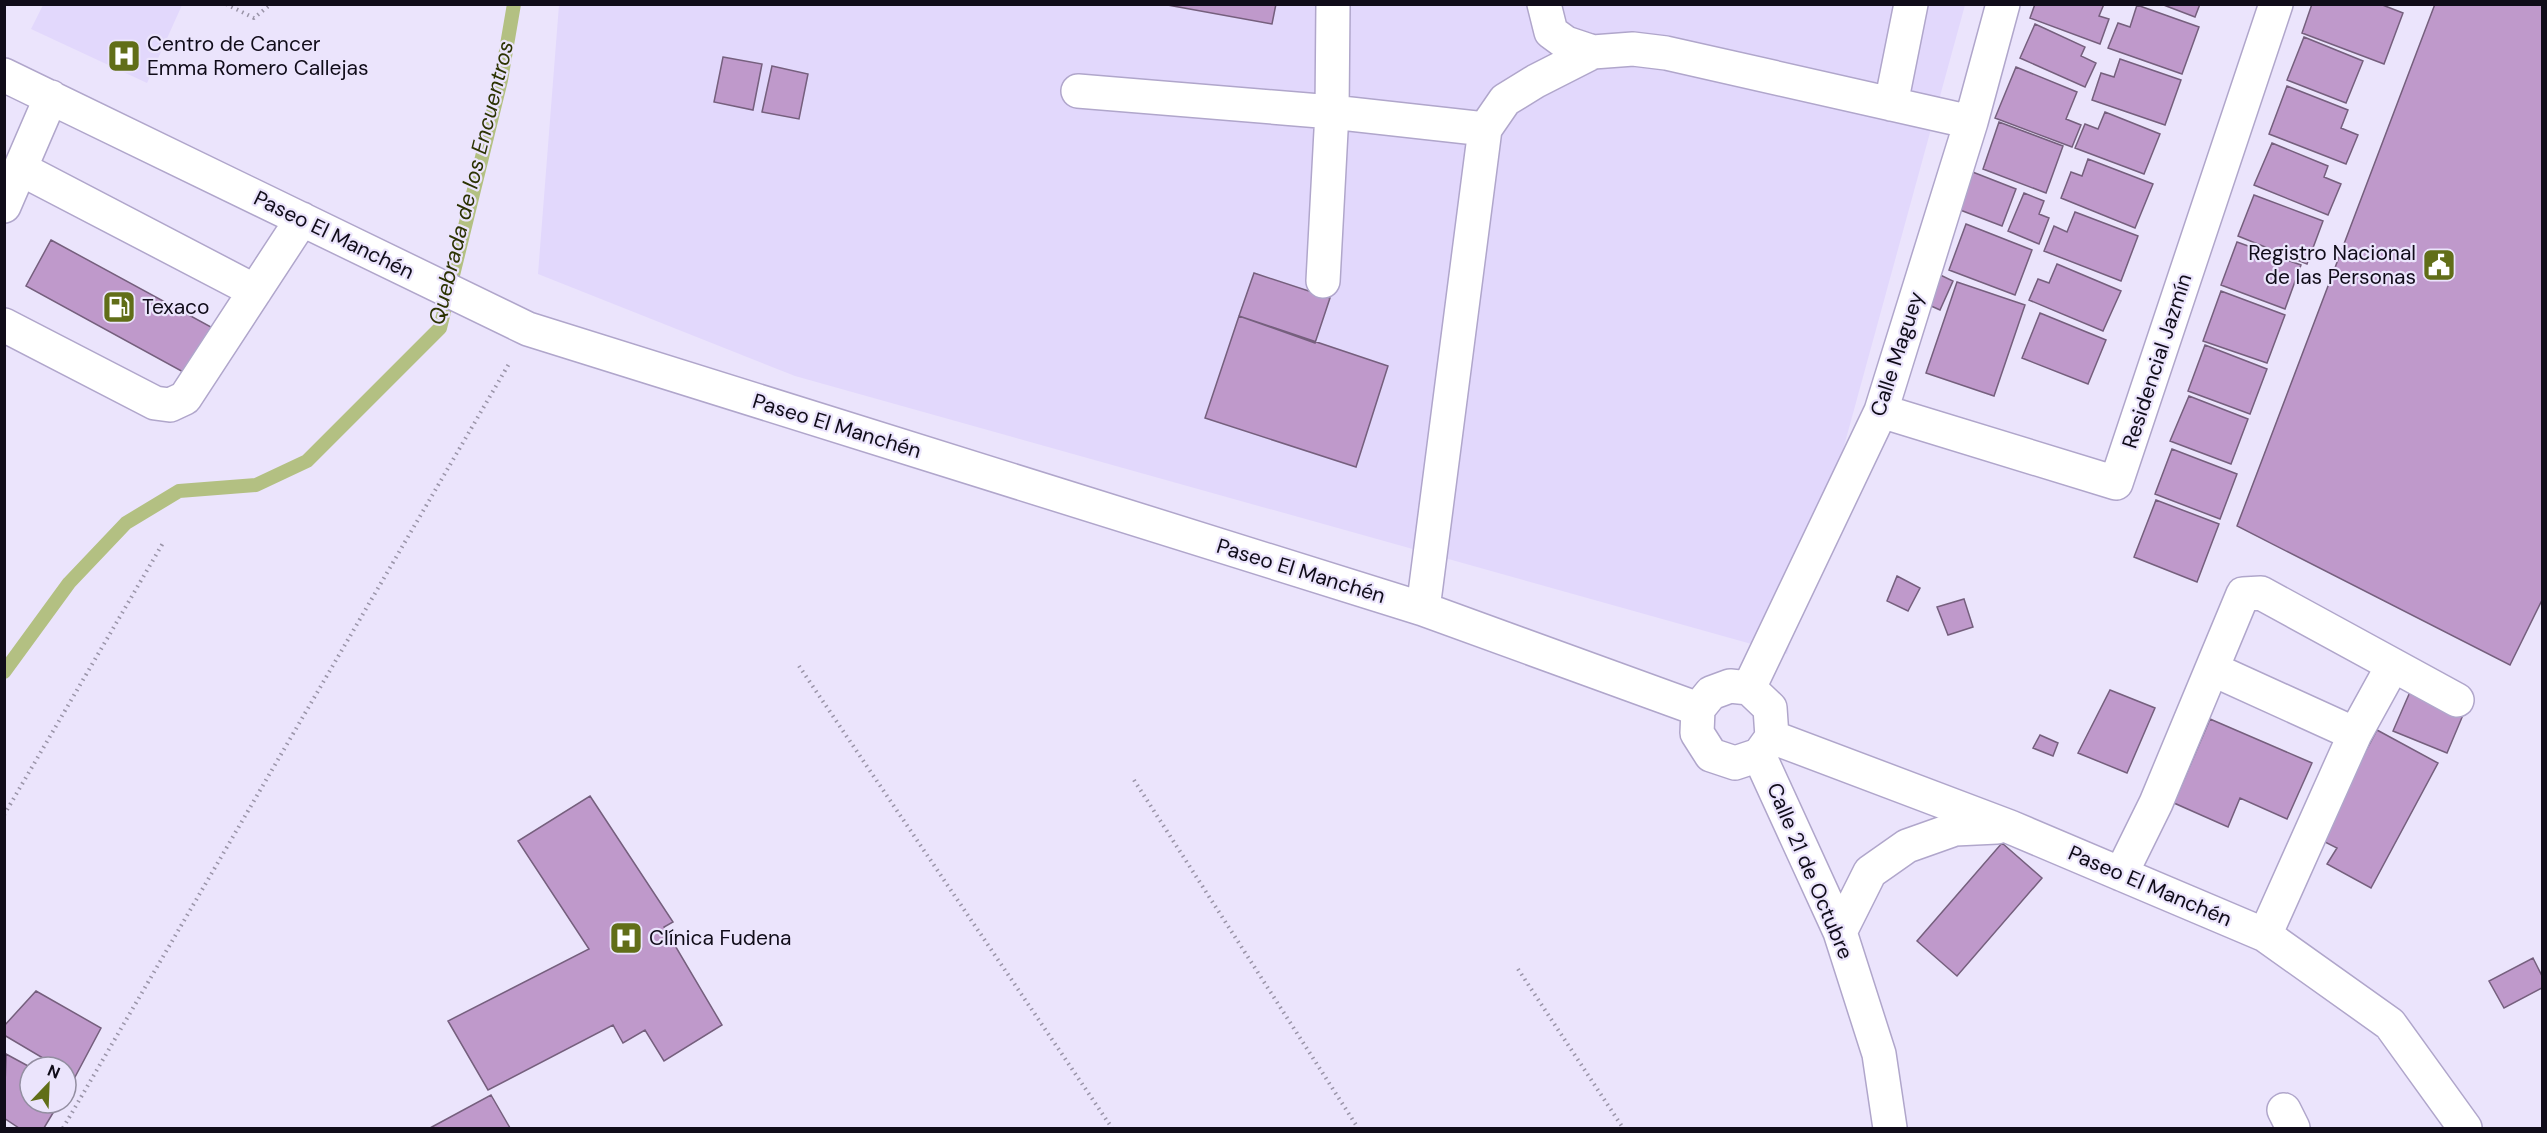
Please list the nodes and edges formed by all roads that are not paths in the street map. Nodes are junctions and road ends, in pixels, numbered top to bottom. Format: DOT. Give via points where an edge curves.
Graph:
graph roads {
  1 [pos="1333,4"];
  2 [pos="1544,4"];
  3 [pos="1911,4"];
  4 [pos="2003,4"];
  5 [pos="2276,4"];
  6 [pos="1593,52"];
  7 [pos="4,75"];
  8 [pos="1078,91"];
  9 [pos="51,97"];
  10 [pos="1891,104"];
  11 [pos="1332,112"];
  12 [pos="1971,122"];
  13 [pos="1485,129"];
  14 [pos="21,169"];
  15 [pos="4,206"];
  16 [pos="302,219"];
  17 [pos="1323,281"];
  18 [pos="255,291"];
  19 [pos="4,325"];
  20 [pos="1881,411"];
  21 [pos="1423,609"];
  22 [pos="2393,665"];
  23 [pos="2212,669"];
  24 [pos="1749,688"];
  25 [pos="2457,700"];
  26 [pos="1698,709"];
  27 [pos="2355,734"];
  28 [pos="1765,746"];
  29 [pos="2010,827"];
  30 [pos="2121,874"];
  31 [pos="1840,932"];
  32 [pos="2265,935"];
  33 [pos="1890,1128"];
  34 [pos="2465,1128"];
  1 -- 11 [label="street"];
  2 -- 6 [label="street" via="1551,32 1566,43"];
  3 -- 10 [label="street"];
  4 -- 12 [label="street, Calle Maguey"];
  5 -- 20 [label="street, Residencial Jazmín" via="2116,483"];
  6 -- 10 [label="street" via="1633,49 1666,53"];
  6 -- 13 [label="street" via="1505,100"];
  7 -- 9 [label="street, Paseo El Manchén"];
  8 -- 11 [label="street"];
  9 -- 14 [label="street"];
  9 -- 16 [label="street, Paseo El Manchén"];
  10 -- 12 [label="street"];
  11 -- 13 [label="street"];
  11 -- 17 [label="street"];
  12 -- 20 [label="street, Calle Maguey"];
  13 -- 21 [label="street"];
  14 -- 15 [label="street"];
  14 -- 18 [label="street"];
  16 -- 18 [label="street"];
  16 -- 21 [label="street, Paseo El Manchén" via="528,329"];
  18 -- 19 [label="street" via="185,399 170,405 155,403"];
  20 -- 24 [label="street, Calle Maguey"];
  21 -- 26 [label="street, Paseo El Manchén"];
  22 -- 23 [label="street" via="2253,591 2243,594"];
  22 -- 25 [label="street"];
  22 -- 27 [label="street"];
  23 -- 27 [label="street"];
  23 -- 30 [label="street" via="2156,803"];
  24 -- 26 [label="street" via="1730,686 1711,693"];
  24 -- 28 [label="street" via="1770,708"];
  26 -- 28 [label="street" via="1697,734 1711,755 1735,763"];
  27 -- 32 [label="street"];
  28 -- 29 [label="street, Paseo El Manchén"];
  28 -- 31 [label="street, Calle 21 de Octubre"];
  29 -- 30 [label="street, Paseo El Manchén"];
  29 -- 31 [label="street" via="1955,829 1907,846 1870,872"];
  30 -- 32 [label="street, Paseo El Manchén"];
  31 -- 33 [label="street, Calle 21 de Octubre" via="1879,1054"];
  32 -- 34 [label="street, Paseo El Manchén" via="2390,1024"];
}
